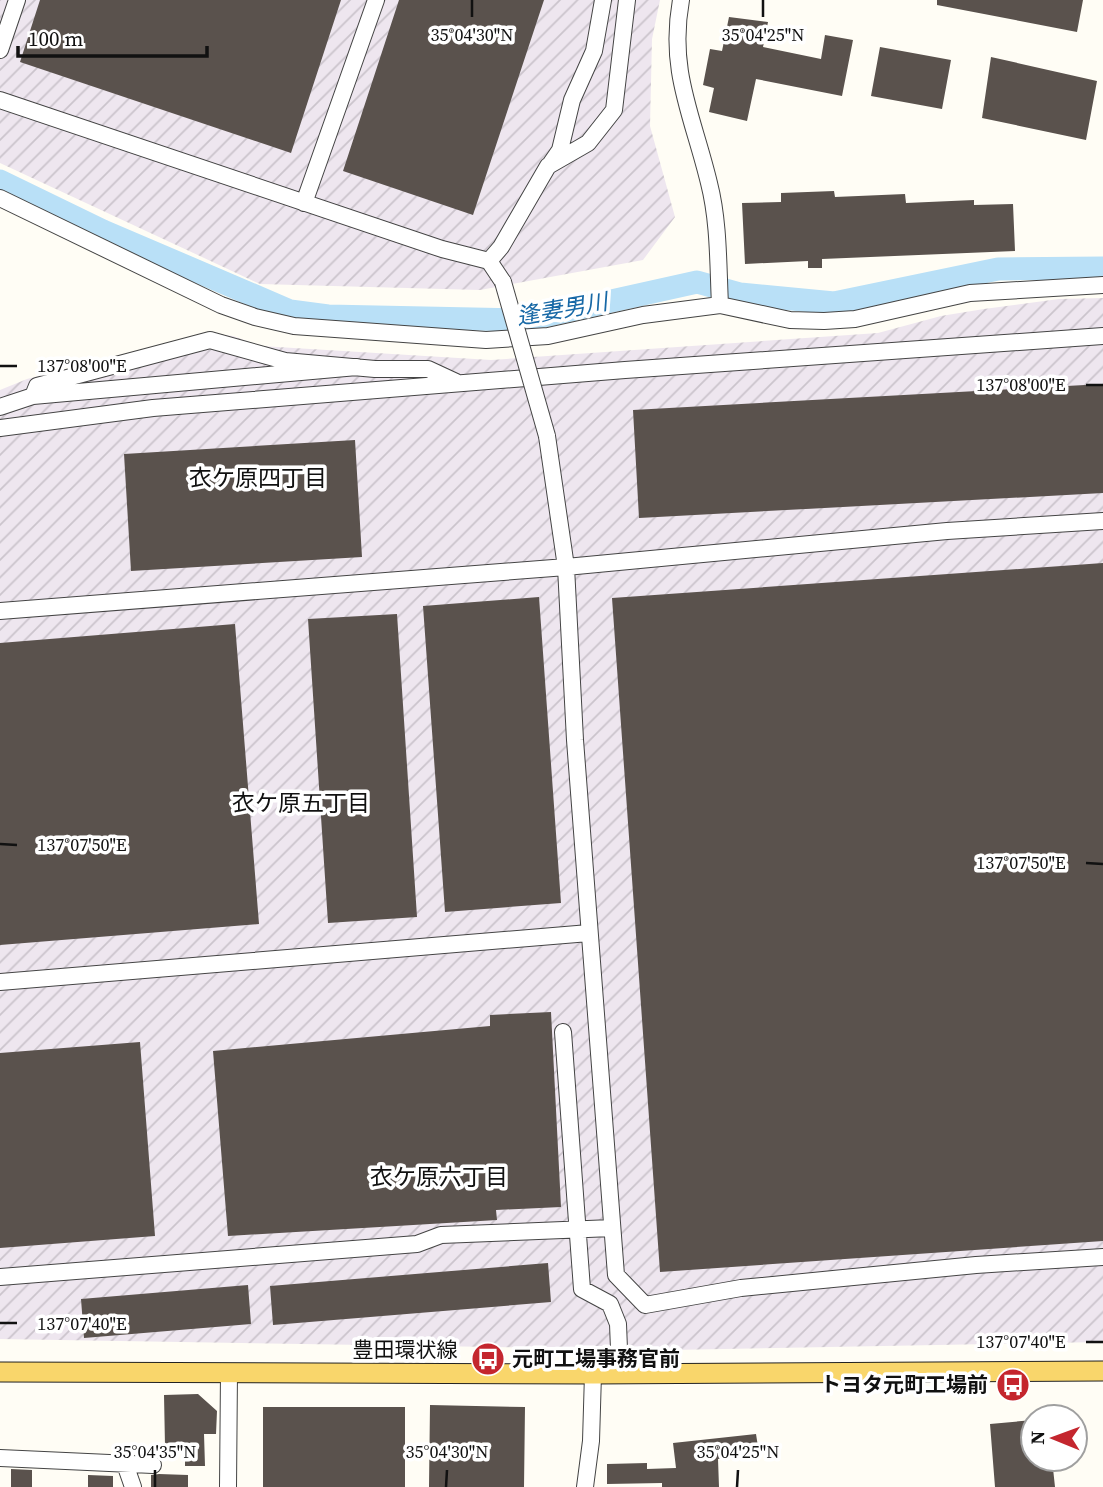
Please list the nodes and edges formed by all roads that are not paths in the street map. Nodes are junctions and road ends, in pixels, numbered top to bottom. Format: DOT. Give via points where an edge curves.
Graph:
graph roads {
  1 [pos="17,0"];
  2 [pos="376,0"];
  3 [pos="603,0"];
  4 [pos="627,0"];
  5 [pos="681,0"];
  6 [pos="0,50"];
  7 [pos="0,100"];
  8 [pos="548,166"];
  9 [pos="0,198"];
  10 [pos="304,203"];
  11 [pos="489,261"];
  12 [pos="1103,285"];
  13 [pos="720,300"];
  14 [pos="1103,336"];
  15 [pos="357,367"];
  16 [pos="459,383"];
  17 [pos="33,397"];
  18 [pos="0,407"];
  19 [pos="0,428"];
  20 [pos="1103,522"];
  21 [pos="566,567"];
  22 [pos="0,611"];
  23 [pos="589,933"];
  24 [pos="0,982"];
  25 [pos="563,1032"];
  26 [pos="576,1227"];
  27 [pos="612,1228"];
  28 [pos="1103,1257"];
  29 [pos="0,1277"];
  30 [pos="1103,1371"];
  31 [pos="0,1372"];
  32 [pos="229,1372"];
  33 [pos="593,1374"];
  34 [pos="620,1374"];
  35 [pos="0,1458"];
  36 [pos="125,1464"];
  37 [pos="153,1465"];
  38 [pos="134,1487"];
  39 [pos="228,1487"];
  40 [pos="585,1487"];
  1 -- 6 [label="street"];
  2 -- 10 [label="street"];
  3 -- 8 [label="street" via="594,51 572,100 560,150"];
  4 -- 8 [label="street" via="614,110 588,142"];
  5 -- 13 [label="street" via="679,78 710,185"];
  7 -- 10 [label="street"];
  8 -- 11 [label="street"];
  9 -- 13 [label="street" via="221,305 294,326 516,339"];
  10 -- 11 [label="street"];
  11 -- 21 [label="street, bridge" via="503,282 547,436"];
  12 -- 13 [label="street" via="970,293 855,319 824,321 790,320"];
  14 -- 16 [label="street"];
  15 -- 16 [label="street" via="428,369"];
  15 -- 17 [label="street"];
  15 -- 17 [label="street" via="285,361 210,340 37,386"];
  16 -- 19 [label="street" via="153,408"];
  17 -- 18 [label="street"];
  20 -- 21 [label="street" via="947,531"];
  21 -- 22 [label="street"];
  21 -- 23 [label="street"];
  23 -- 24 [label="street"];
  23 -- 27 [label="street"];
  25 -- 26 [label="street"];
  26 -- 27 [label="street"];
  26 -- 29 [label="street" via="441,1235 417,1244"];
  26 -- 34 [label="street" via="582,1289 610,1304 618,1324"];
  27 -- 28 [label="street" via="616,1275 645,1305 767,1285"];
  30 -- 34 [label="main road, 豊田環状線"];
  31 -- 32 [label="main road, 豊田環状線"];
  32 -- 33 [label="main road, 豊田環状線"];
  32 -- 39 [label="street"];
  33 -- 34 [label="main road, 豊田環状線"];
  33 -- 40 [label="street"];
  35 -- 36 [label="street"];
  36 -- 37 [label="street"];
  36 -- 38 [label="street"];
}
